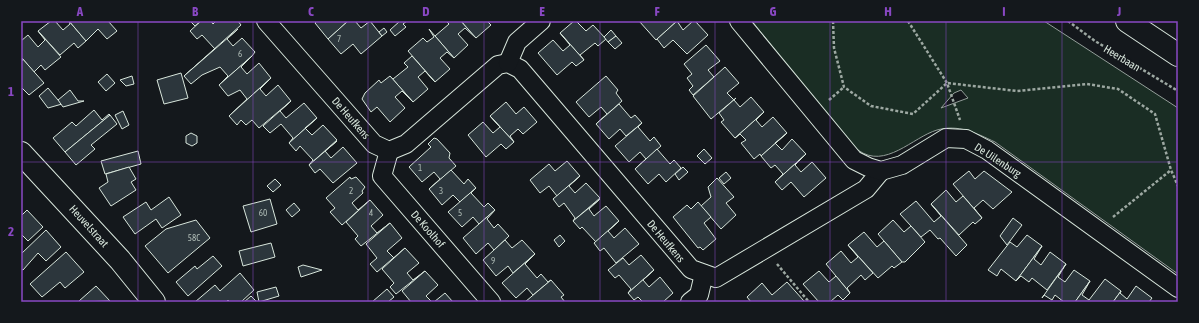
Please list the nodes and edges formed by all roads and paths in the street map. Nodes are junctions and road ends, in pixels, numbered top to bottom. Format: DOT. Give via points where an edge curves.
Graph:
graph roads {
  1 [pos="266,21"];
  2 [pos="541,21"];
  3 [pos="739,21"];
  4 [pos="833,21"];
  5 [pos="908,21"];
  6 [pos="1068,21"];
  7 [pos="1127,21"];
  8 [pos="1178,55"];
  9 [pos="508,63"];
  10 [pos="946,83"];
  11 [pos="1178,91"];
  12 [pos="966,139"];
  13 [pos="389,151"];
  14 [pos="21,153"];
  15 [pos="1171,170"];
  16 [pos="881,171"];
  17 [pos="1178,186"];
  18 [pos="1097,230"];
  19 [pos="764,249"];
  20 [pos="704,274"];
  21 [pos="1178,288"];
  22 [pos="154,302"];
  23 [pos="491,302"];
  24 [pos="690,302"];
  25 [pos="809,302"];
  1 -- 13 [label="street, De Heufkens" via="374,144"];
  2 -- 9 [label="street" via="517,42"];
  3 -- 16 [label="street" via="854,160"];
  4 -- 10 [label="path" via="834,48 844,87 870,106 913,114"];
  5 -- 10 [label="path"];
  6 -- 11 [label="path, Heerbaan" via="1095,41"];
  7 -- 8 [label="street"];
  9 -- 13 [label="street" via="498,66 406,144"];
  9 -- 20 [label="street, De Heufkens" via="520,69 691,269"];
  10 -- 12 [label="path"];
  10 -- 15 [label="path" via="1017,91 1087,84 1118,88 1155,114"];
  12 -- 16 [label="street, De Uilenburg" via="946,138 902,165"];
  12 -- 18 [label="street, De Uilenburg" via="987,150"];
  13 -- 23 [label="street, De Koolhof" via="382,176"];
  14 -- 22 [label="street, Heuvelstraat" via="120,260"];
  15 -- 17 [label="path"];
  15 -- 18 [label="path"];
  16 -- 19 [label="street, De Heufkens" via="866,189"];
  18 -- 21 [label="street, De Uilenburg"];
  19 -- 20 [label="street, De Heufkens" via="716,278"];
  19 -- 25 [label="path"];
  20 -- 24 [label="street" via="699,295"];
}
